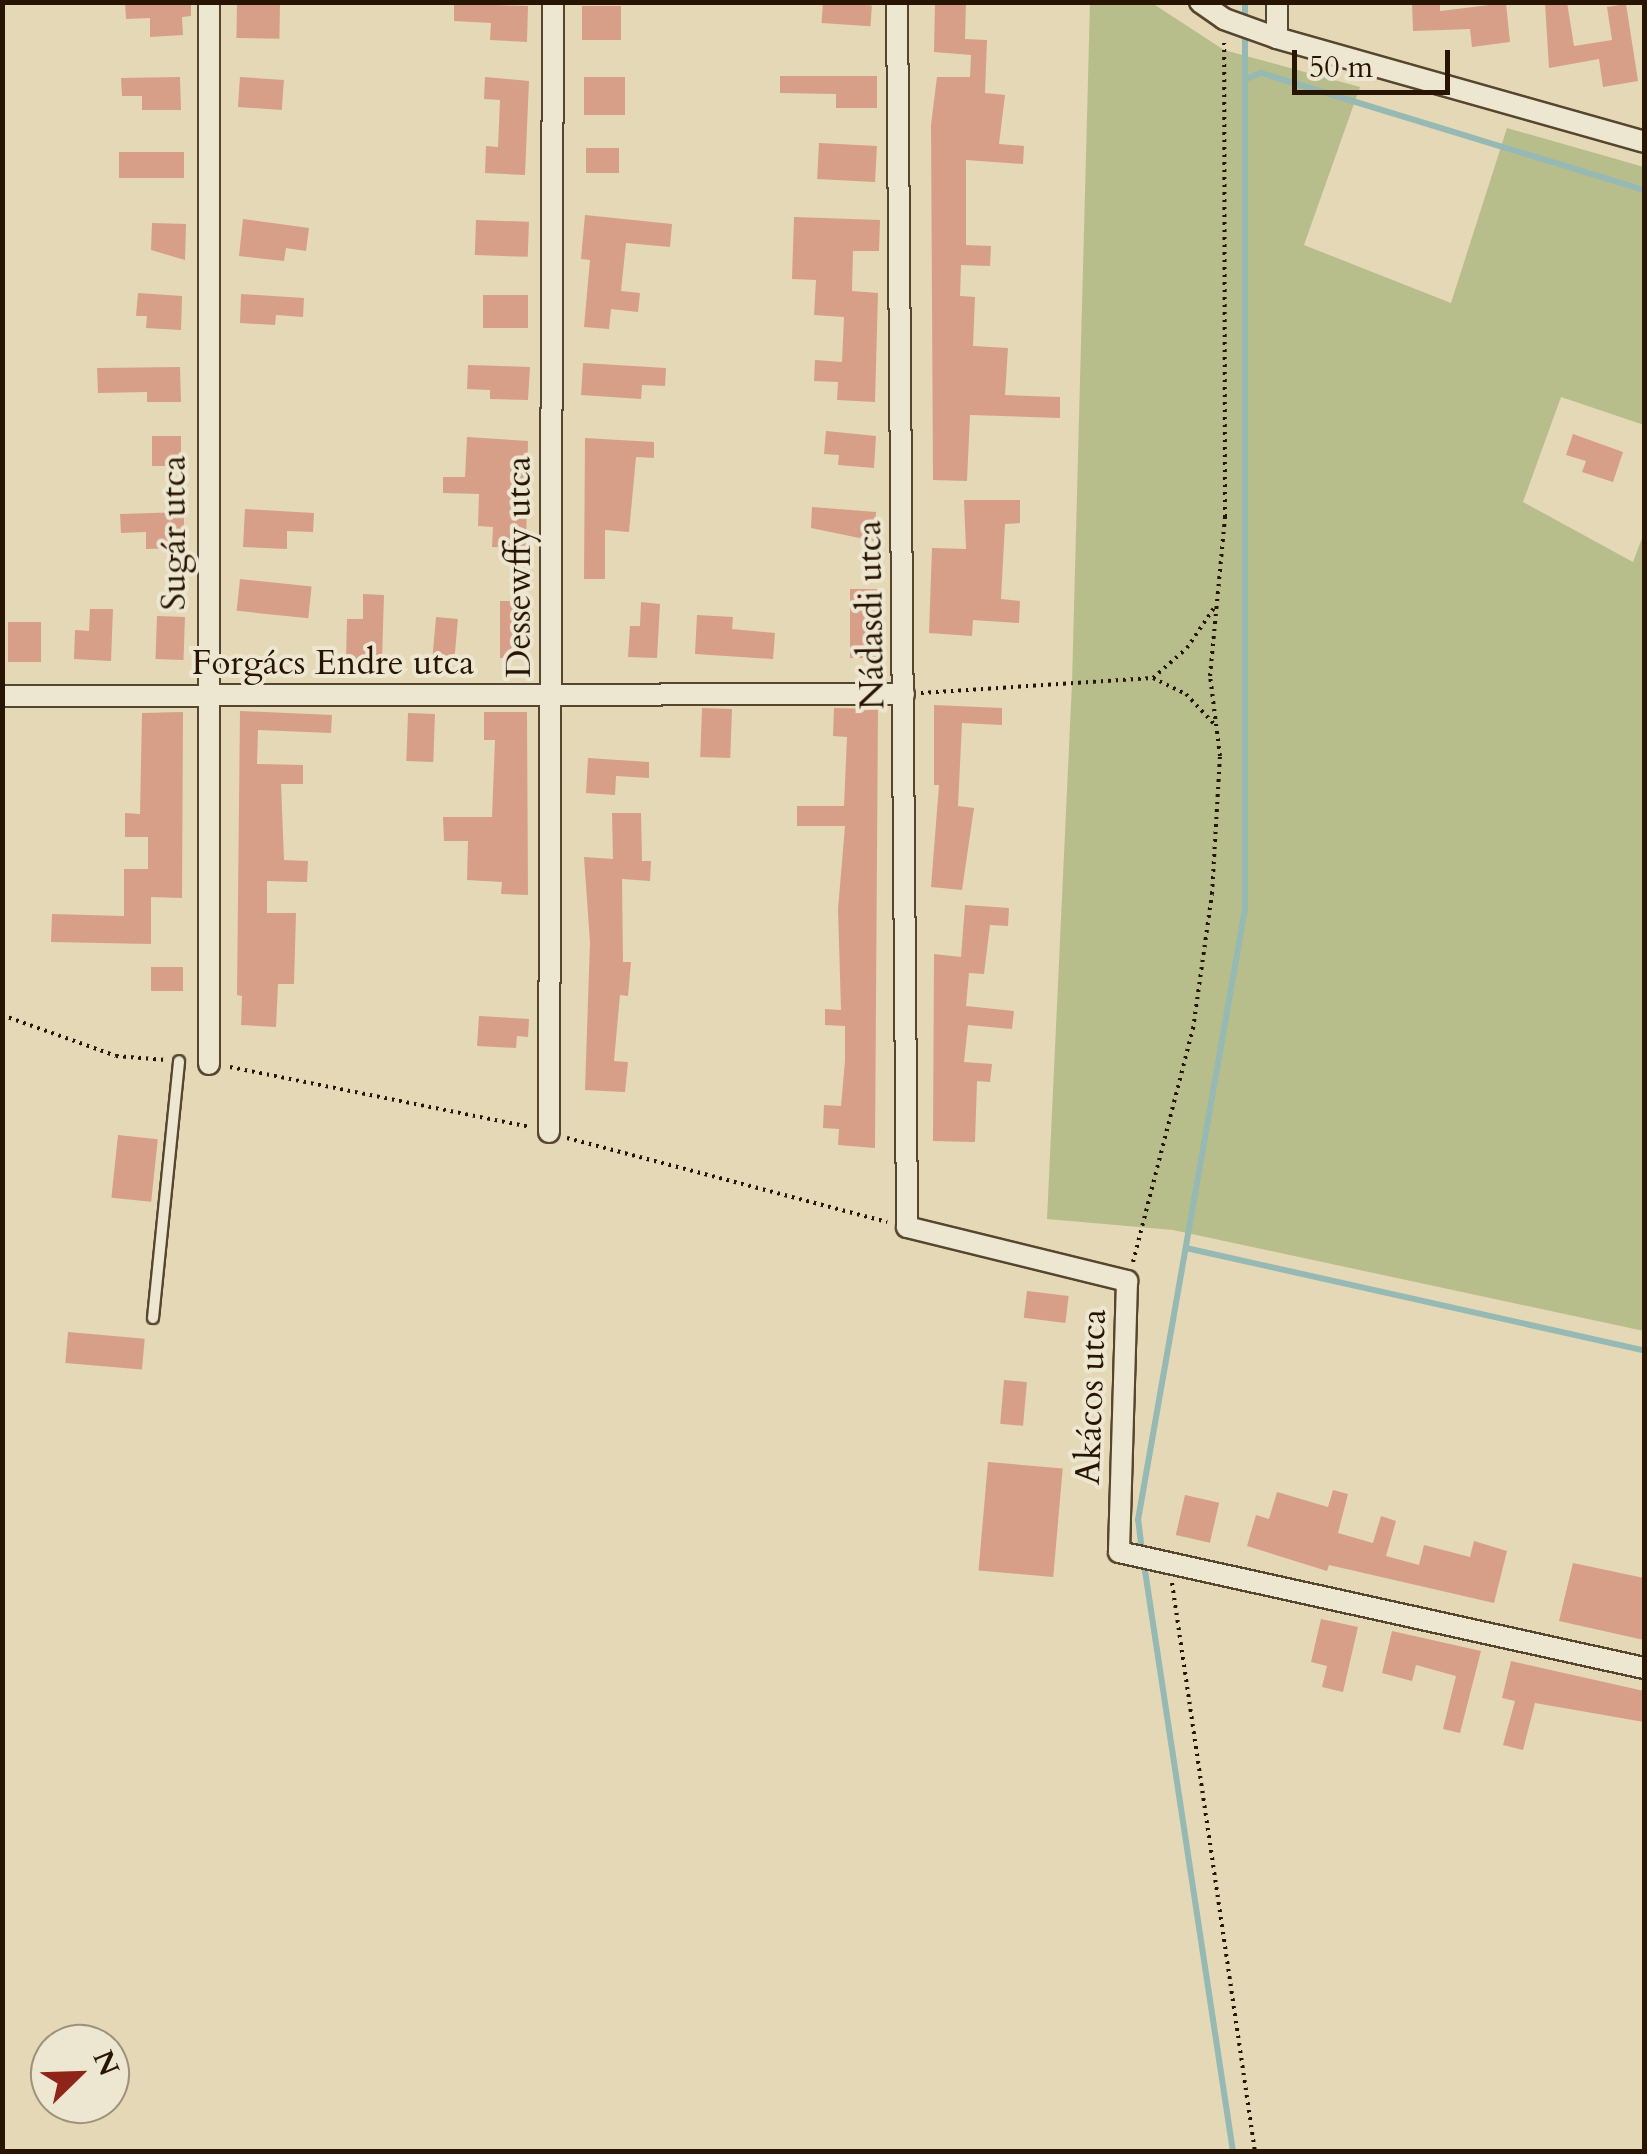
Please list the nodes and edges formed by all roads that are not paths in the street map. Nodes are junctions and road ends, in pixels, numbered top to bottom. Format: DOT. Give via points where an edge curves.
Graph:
graph roads {
  1 [pos="208,2"];
  2 [pos="553,2"];
  3 [pos="897,2"];
  4 [pos="1200,2"];
  5 [pos="1277,2"];
  6 [pos="1236,19"];
  7 [pos="1277,38"];
  8 [pos="1644,142"];
  9 [pos="904,694"];
  10 [pos="552,695"];
  11 [pos="2,696"];
  12 [pos="206,696"];
  13 [pos="180,1061"];
  14 [pos="209,1064"];
  15 [pos="549,1132"];
  16 [pos="906,1226"];
  17 [pos="153,1318"];
  18 [pos="1644,1668"];
  1 -- 12 [label="street, Sugár utca"];
  2 -- 10 [label="street, Dessewffy utca"];
  3 -- 9 [label="street, Nádasdi utca"];
  4 -- 6 [label="street"];
  5 -- 7 [label="street"];
  6 -- 7 [label="street"];
  7 -- 8 [label="street"];
  9 -- 10 [label="street, Forgács Endre utca"];
  9 -- 16 [label="street, Nádasdi utca"];
  10 -- 12 [label="street, Forgács Endre utca"];
  10 -- 15 [label="street, Dessewffy utca"];
  11 -- 12 [label="street, Forgács Endre utca"];
  12 -- 14 [label="street, Sugár utca"];
  13 -- 17 [label="lane"];
  16 -- 18 [label="street, Akácos utca" via="1128,1282 1119,1552"];
}
